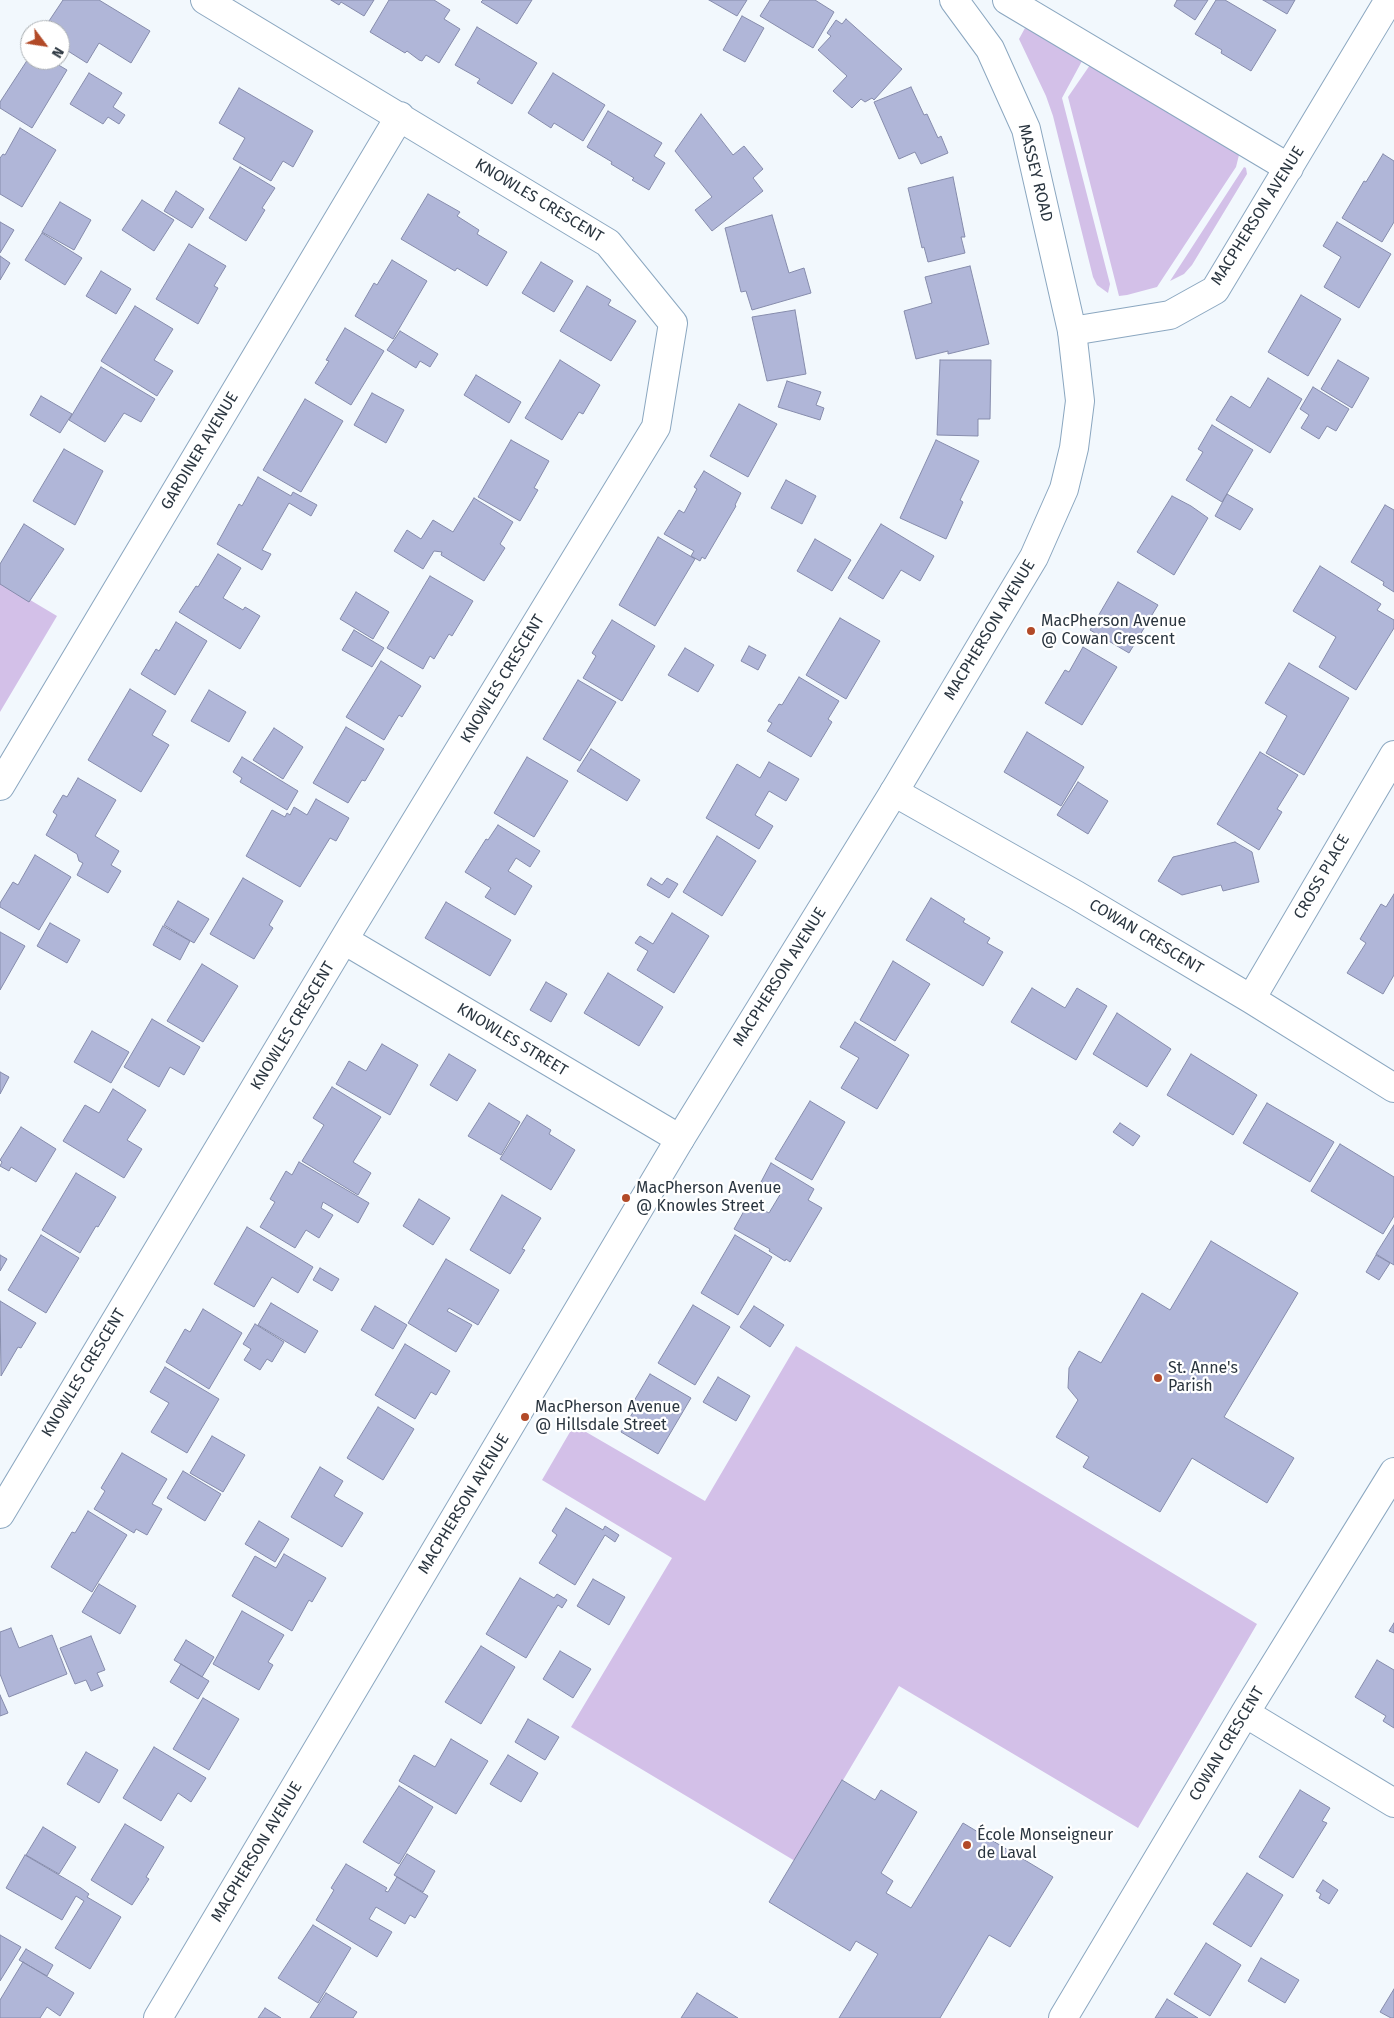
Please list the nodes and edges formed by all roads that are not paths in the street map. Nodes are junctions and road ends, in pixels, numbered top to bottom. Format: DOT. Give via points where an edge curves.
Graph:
graph roads {
  1 [pos="205,0"];
  2 [pos="954,0"];
  3 [pos="1007,0"];
  4 [pos="1389,0"];
  5 [pos="400,116"];
  6 [pos="1289,168"];
  7 [pos="1072,331"];
  8 [pos="1394,755"];
  9 [pos="0,786"];
  10 [pos="894,792"];
  11 [pos="344,940"];
  12 [pos="1251,999"];
  13 [pos="1394,1088"];
  14 [pos="680,1139"];
  15 [pos="1394,1472"];
  16 [pos="0,1514"];
  17 [pos="1245,1713"];
  18 [pos="1394,1803"];
  19 [pos="158,2018"];
  20 [pos="1064,2018"];
  1 -- 5 [label="street, KNOWLES CRESCENT"];
  2 -- 7 [label="street, MASSEY ROAD" via="990,49 1026,129"];
  3 -- 6 [label="street"];
  4 -- 6 [label="street, MACPHERSON AVENUE"];
  5 -- 9 [label="street, GARDINER AVENUE"];
  5 -- 11 [label="street, KNOWLES CRESCENT" via="608,243 673,323 656,427"];
  6 -- 7 [label="street, MACPHERSON AVENUE" via="1215,290 1170,315"];
  7 -- 10 [label="street, MACPHERSON AVENUE" via="1080,401 1074,448 1064,489 1034,557"];
  8 -- 12 [label="street, CROSS PLACE"];
  10 -- 12 [label="street, COWAN CRESCENT"];
  10 -- 14 [label="street, MACPHERSON AVENUE"];
  11 -- 14 [label="street, KNOWLES STREET"];
  11 -- 16 [label="street, KNOWLES CRESCENT"];
  12 -- 13 [label="street, COWAN CRESCENT"];
  14 -- 19 [label="street, MACPHERSON AVENUE"];
  15 -- 17 [label="street, COWAN CRESCENT"];
  17 -- 18 [label="street"];
  17 -- 20 [label="street, COWAN CRESCENT"];
}
